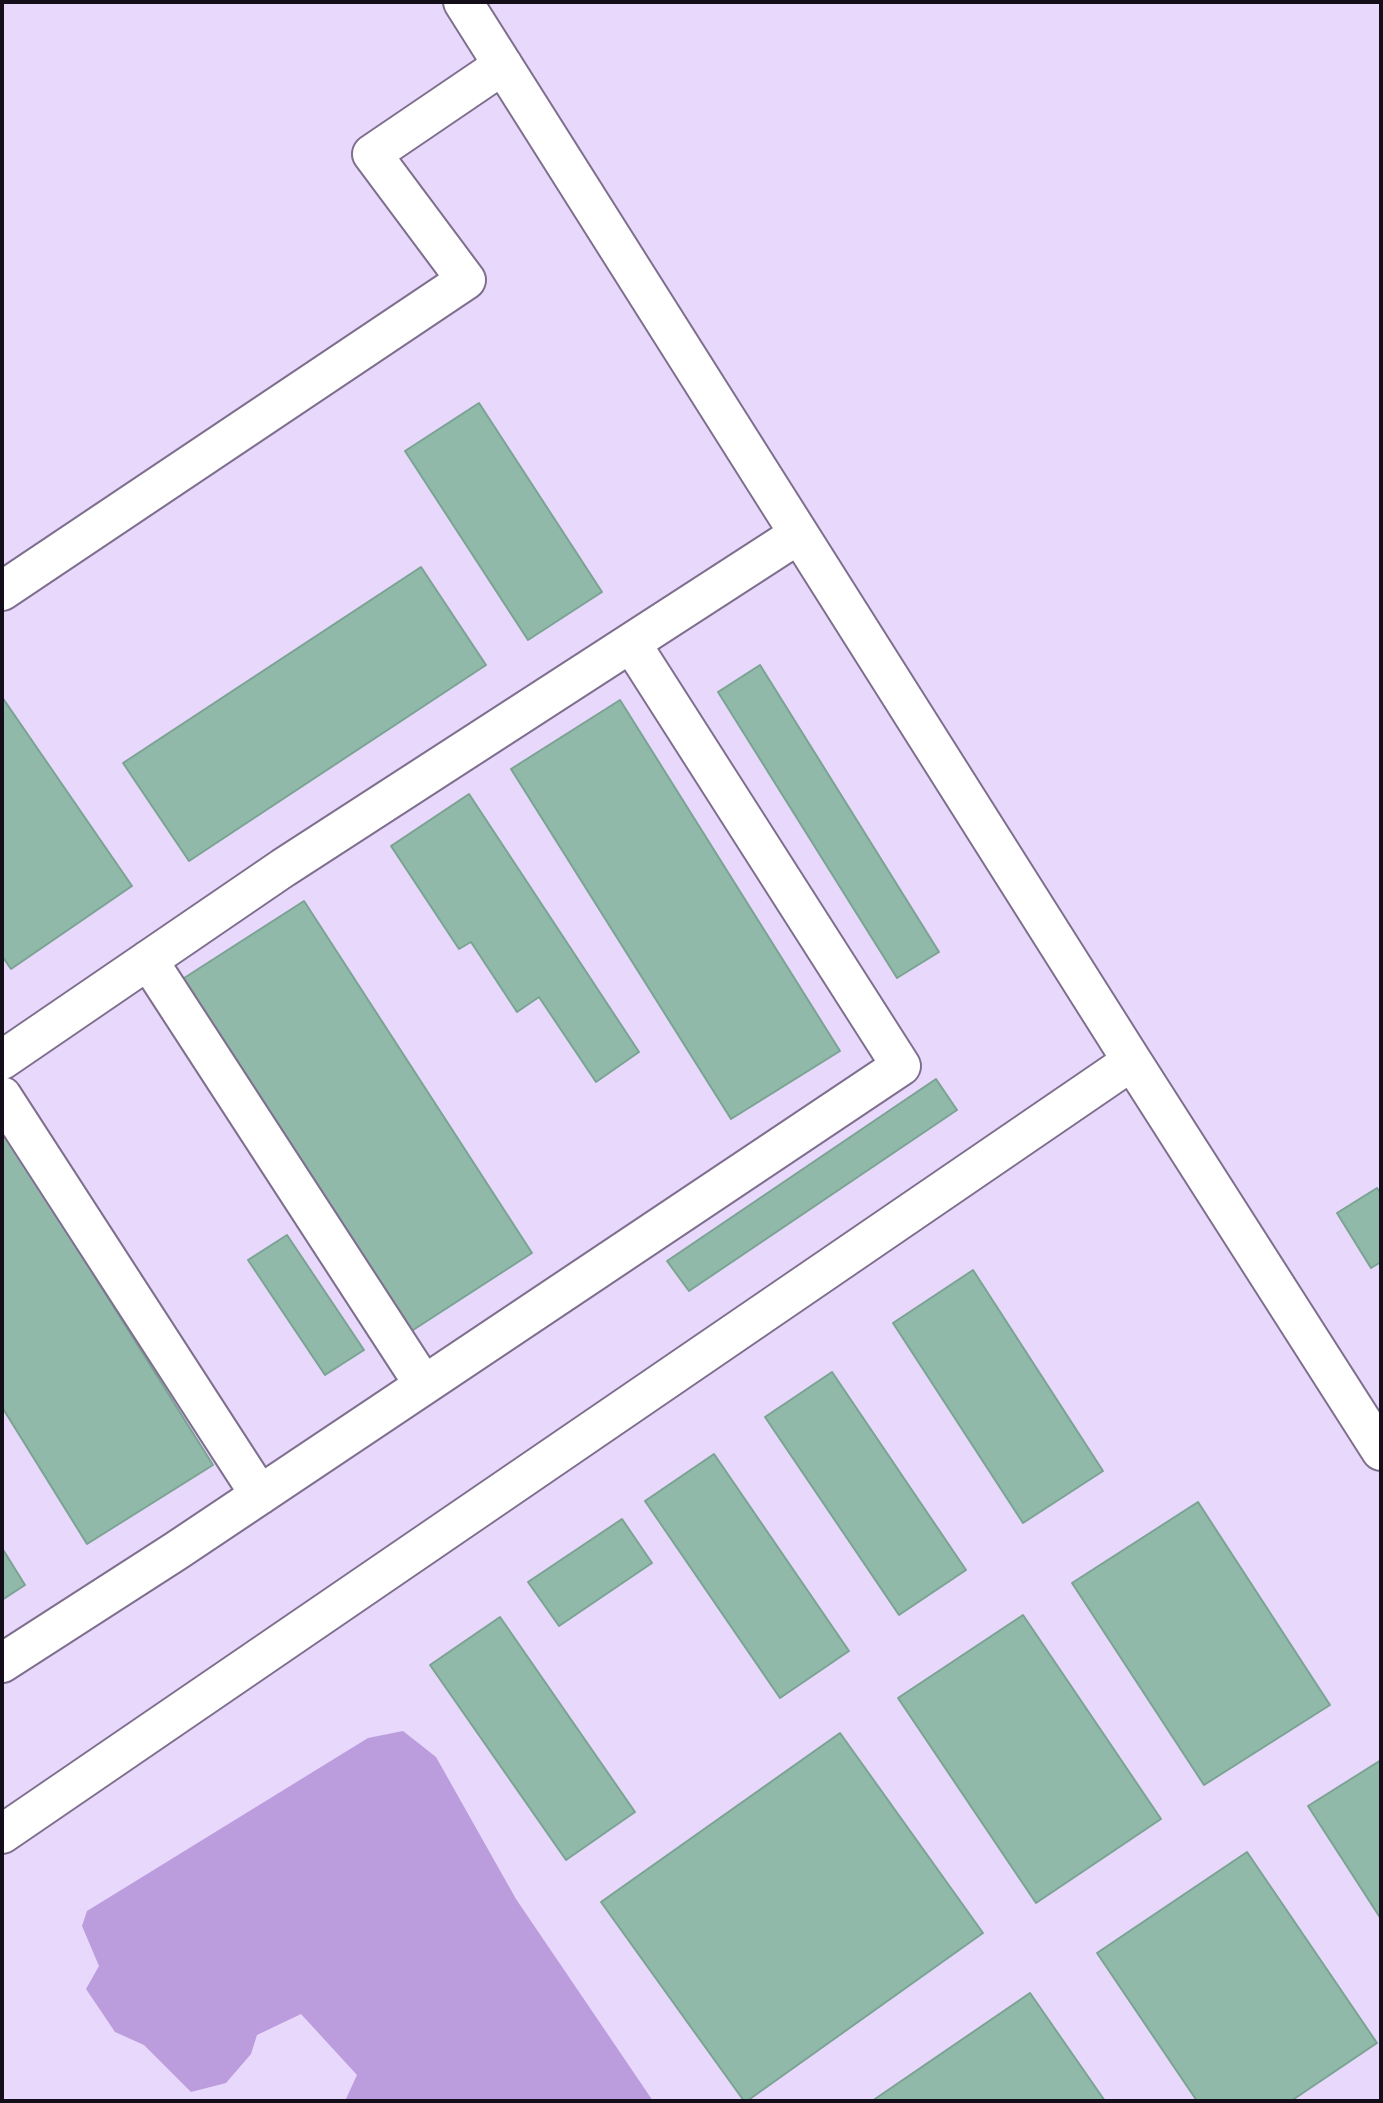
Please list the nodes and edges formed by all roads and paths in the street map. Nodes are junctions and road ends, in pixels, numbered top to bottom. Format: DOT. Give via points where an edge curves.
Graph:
graph roads {
  1 [pos="463,2"];
  2 [pos="503,65"];
  3 [pos="799,534"];
  4 [pos="2,591"];
  5 [pos="631,643"];
  6 [pos="148,960"];
  7 [pos="2,1060"];
  8 [pos="1132,1061"];
  9 [pos="2,1096"];
  10 [pos="424,1385"];
  11 [pos="1381,1451"];
  12 [pos="260,1495"];
  13 [pos="2,1664"];
  14 [pos="2,1834"];
  1 -- 2 [label="street"];
  2 -- 3 [label="street"];
  2 -- 4 [label="street" via="372,154 466,280"];
  3 -- 5 [label="street"];
  3 -- 8 [label="street"];
  5 -- 6 [label="street"];
  5 -- 10 [label="street" via="901,1066"];
  6 -- 7 [label="street"];
  6 -- 10 [label="street"];
  8 -- 11 [label="street"];
  8 -- 14 [label="street"];
  9 -- 12 [label="street"];
  10 -- 12 [label="street"];
  12 -- 13 [label="street"];
}
